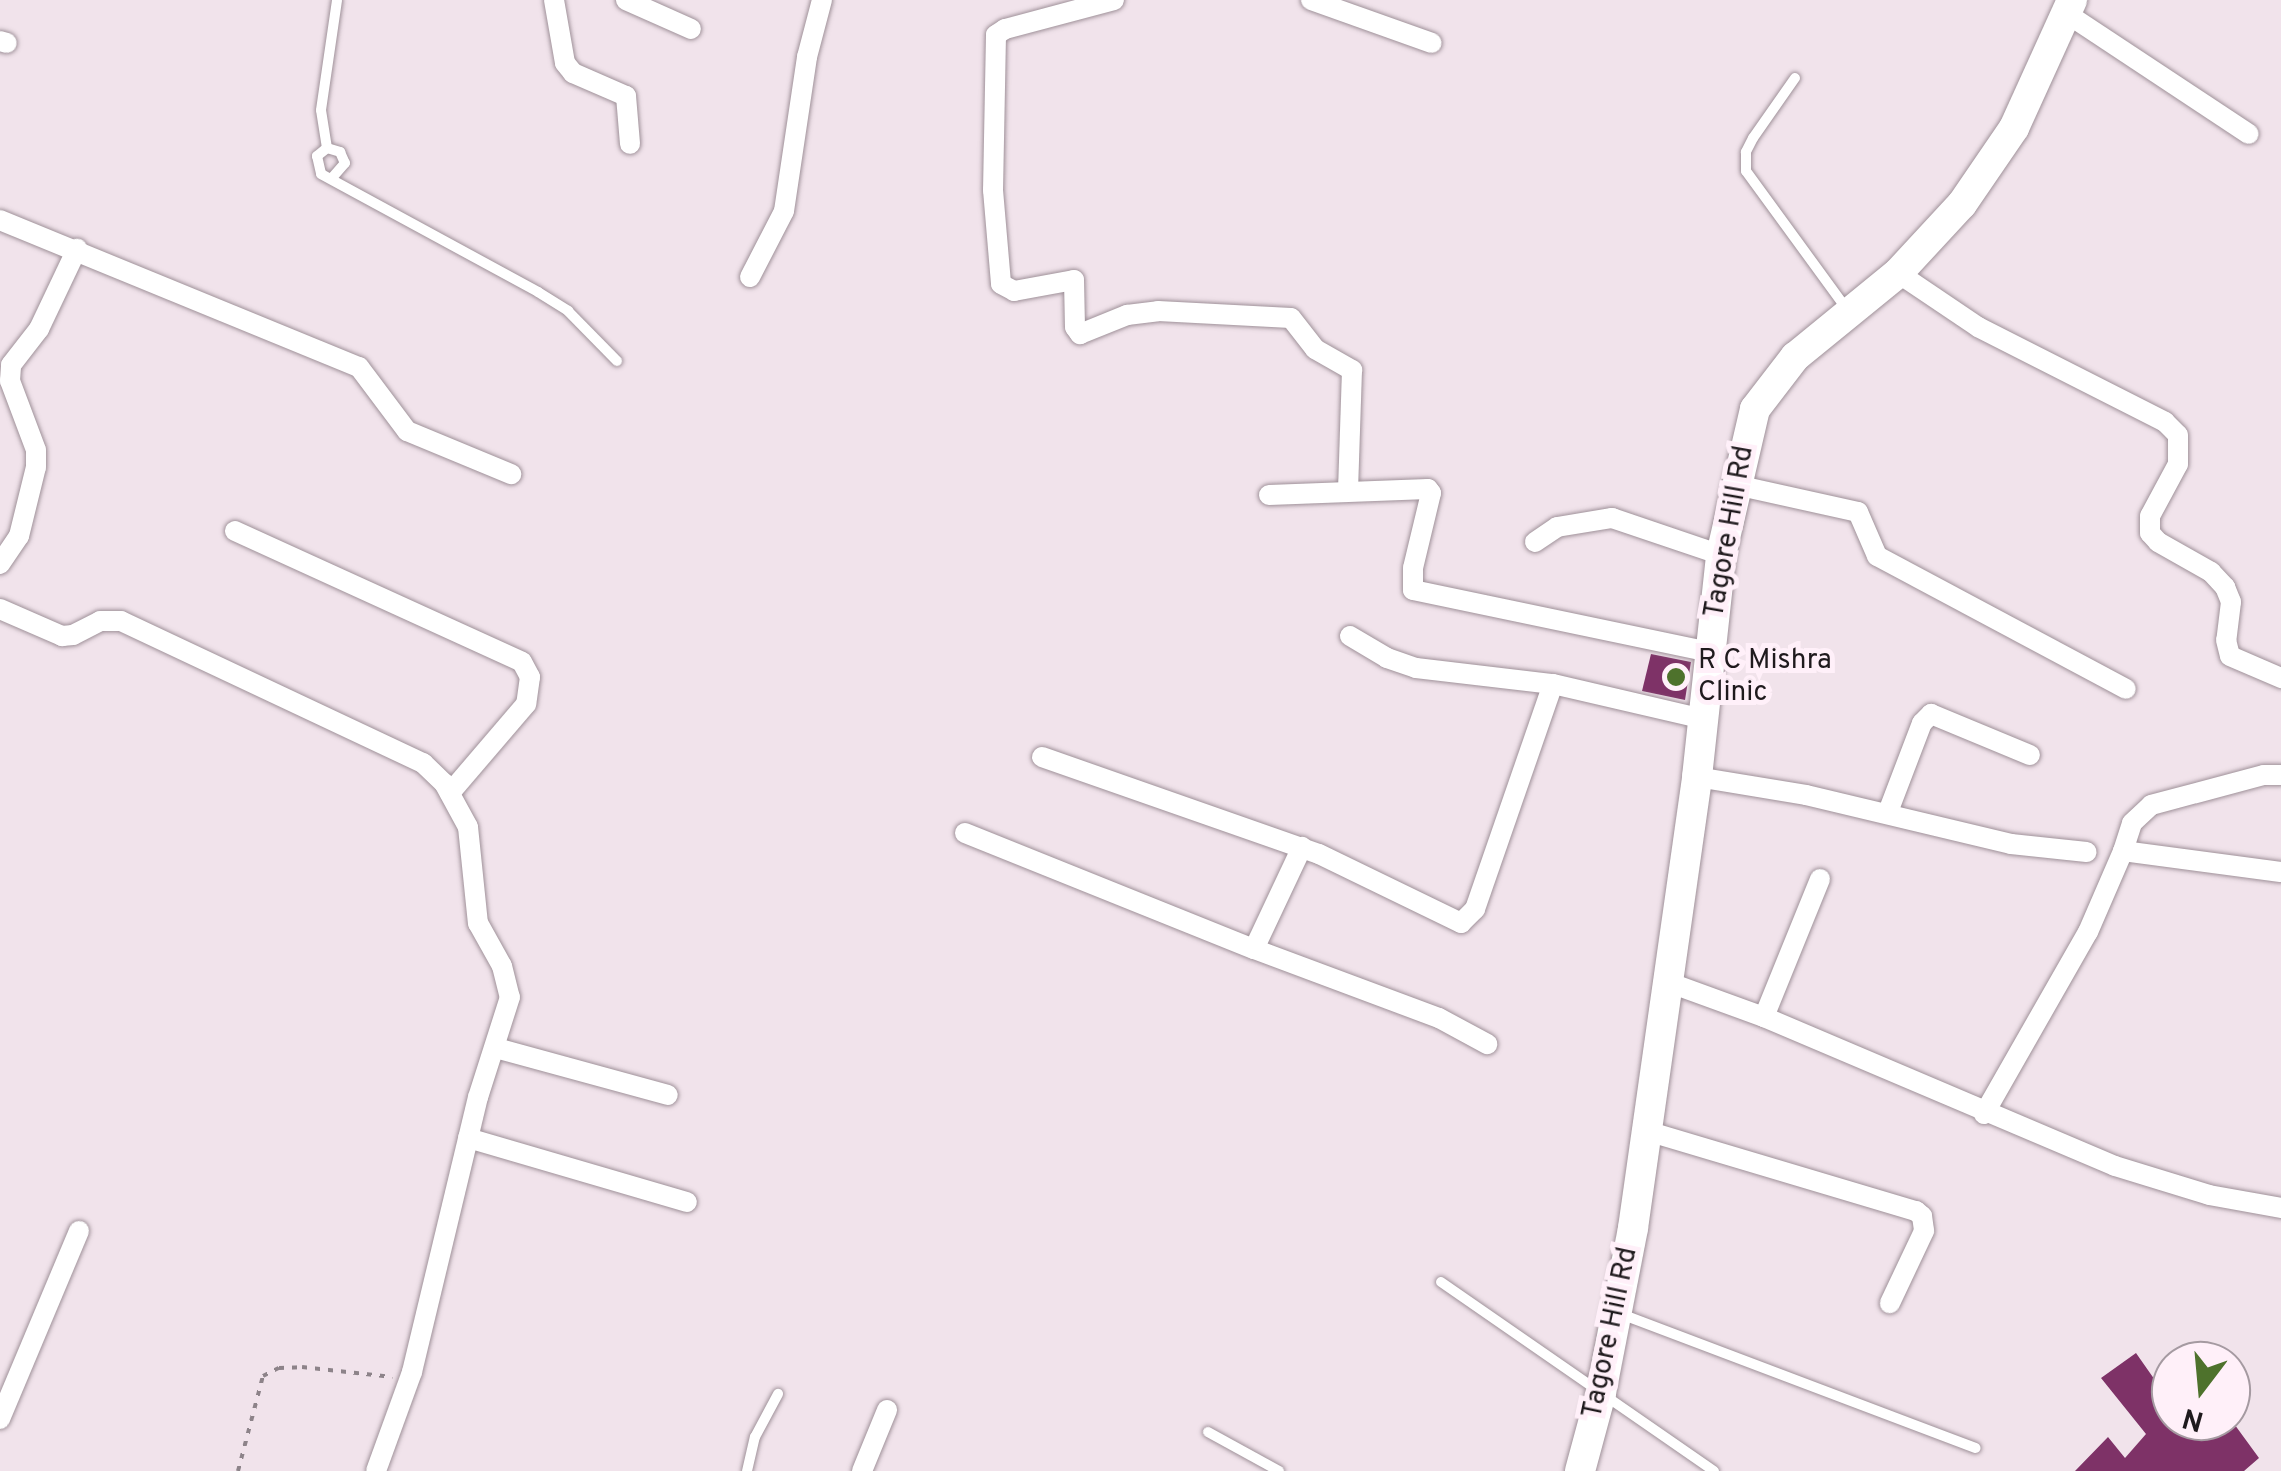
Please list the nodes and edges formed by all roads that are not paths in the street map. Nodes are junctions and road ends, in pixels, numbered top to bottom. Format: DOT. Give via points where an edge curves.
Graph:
graph roads {
  1 [pos="337,0"];
  2 [pos="554,0"];
  3 [pos="626,0"];
  4 [pos="822,0"];
  5 [pos="1114,0"];
  6 [pos="1311,0"];
  7 [pos="2069,6"];
  8 [pos="690,29"];
  9 [pos="1432,42"];
  10 [pos="1794,78"];
  11 [pos="2249,134"];
  12 [pos="630,144"];
  13 [pos="327,148"];
  14 [pos="333,177"];
  15 [pos="0,220"];
  16 [pos="77,249"];
  17 [pos="1898,273"];
  18 [pos="750,277"];
  19 [pos="1849,313"];
  20 [pos="617,361"];
  21 [pos="511,474"];
  22 [pos="1736,485"];
  23 [pos="1348,490"];
  24 [pos="1269,495"];
  25 [pos="235,530"];
  26 [pos="1536,542"];
  27 [pos="1722,555"];
  28 [pos="0,564"];
  29 [pos="0,608"];
  30 [pos="1350,636"];
  31 [pos="1710,652"];
  32 [pos="2281,678"];
  33 [pos="1553,684"];
  34 [pos="2126,690"];
  35 [pos="1704,720"];
  36 [pos="2030,755"];
  37 [pos="1042,757"];
  38 [pos="2281,775"];
  39 [pos="1697,777"];
  40 [pos="452,797"];
  41 [pos="1888,812"];
  42 [pos="964,833"];
  43 [pos="1302,848"];
  44 [pos="2123,851"];
  45 [pos="2087,852"];
  46 [pos="2281,872"];
  47 [pos="1820,880"];
  48 [pos="1254,949"];
  49 [pos="1665,981"];
  50 [pos="1764,1017"];
  51 [pos="1487,1044"];
  52 [pos="496,1048"];
  53 [pos="668,1095"];
  54 [pos="1984,1114"];
  55 [pos="1647,1131"];
  56 [pos="468,1138"];
  57 [pos="687,1202"];
  58 [pos="2281,1208"];
  59 [pos="79,1230"];
  60 [pos="1441,1282"];
  61 [pos="1890,1303"];
  62 [pos="1617,1313"];
  63 [pos="1601,1393"];
  64 [pos="778,1394"];
  65 [pos="887,1410"];
  66 [pos="0,1419"];
  67 [pos="1208,1432"];
  68 [pos="1976,1448"];
  69 [pos="376,1471"];
  70 [pos="747,1471"];
  71 [pos="862,1471"];
  72 [pos="1280,1471"];
  73 [pos="1580,1471"];
  74 [pos="1714,1471"];
  1 -- 13 [label="lane" via="320,110"];
  2 -- 12 [label="street" via="565,63 626,96"];
  3 -- 8 [label="street"];
  4 -- 18 [label="street" via="784,211"];
  5 -- 23 [label="street" via="996,35 993,190 1000,284 1014,292 1074,280 1080,334 1158,311 1291,318 1315,349 1352,370"];
  6 -- 9 [label="street"];
  7 -- 11 [label="street"];
  7 -- 17 [label="main road, Tagore Hill Rd" via="2014,128 1962,204"];
  10 -- 19 [label="lane" via="1753,138 1746,171"];
  13 -- 14 [label="lane" via="316,168"];
  13 -- 14 [label="lane" via="340,152 345,163"];
  14 -- 20 [label="lane" via="568,311"];
  15 -- 16 [label="street"];
  16 -- 21 [label="street" via="359,367 407,431"];
  16 -- 28 [label="street" via="39,329 11,365 36,466 19,536"];
  17 -- 19 [label="main road, Tagore Hill Rd"];
  17 -- 32 [label="street" via="1954,314 2165,422 2178,435 2178,464 2150,516 2150,533 2225,587 2232,602 2230,656"];
  19 -- 22 [label="main road, Tagore Hill Rd" via="1795,357 1756,408"];
  22 -- 27 [label="main road, Tagore Hill Rd"];
  22 -- 34 [label="street" via="1858,512 1878,556"];
  23 -- 24 [label="street"];
  23 -- 31 [label="street" via="1431,492 1413,590"];
  25 -- 40 [label="street" via="522,662 530,677 526,704"];
  26 -- 27 [label="street" via="1558,527 1612,518"];
  27 -- 31 [label="main road, Tagore Hill Rd"];
  29 -- 40 [label="street" via="62,636 100,621 121,621 423,763"];
  30 -- 33 [label="street" via="1416,668"];
  31 -- 35 [label="main road, Tagore Hill Rd"];
  33 -- 35 [label="street"];
  33 -- 43 [label="street" via="1467,922 1447,920"];
  35 -- 39 [label="main road, Tagore Hill Rd"];
  36 -- 41 [label="street" via="1931,714"];
  37 -- 43 [label="street"];
  38 -- 44 [label="street" via="2151,805 2132,823"];
  39 -- 41 [label="street"];
  39 -- 49 [label="main road, Tagore Hill Rd"];
  40 -- 52 [label="street" via="468,827 478,923 508,983"];
  41 -- 45 [label="street" via="2012,844"];
  42 -- 48 [label="street"];
  43 -- 48 [label="street"];
  44 -- 46 [label="street"];
  44 -- 54 [label="street" via="2088,932"];
  47 -- 50 [label="street"];
  48 -- 51 [label="street" via="1440,1018"];
  49 -- 50 [label="street"];
  49 -- 55 [label="main road, Tagore Hill Rd"];
  50 -- 54 [label="street"];
  52 -- 53 [label="street"];
  52 -- 56 [label="street"];
  54 -- 58 [label="street" via="2183,1188"];
  55 -- 61 [label="street" via="1916,1211 1924,1222 1921,1240"];
  55 -- 62 [label="main road, Tagore Hill Rd"];
  56 -- 57 [label="street"];
  56 -- 69 [label="street" via="408,1382"];
  59 -- 66 [label="street"];
  60 -- 63 [label="lane"];
  62 -- 63 [label="main road, Tagore Hill Rd"];
  62 -- 68 [label="lane"];
  63 -- 73 [label="main road, Tagore Hill Rd"];
  63 -- 74 [label="lane"];
  64 -- 70 [label="lane" via="754,1436"];
  65 -- 71 [label="street"];
  67 -- 72 [label="lane"];
}
